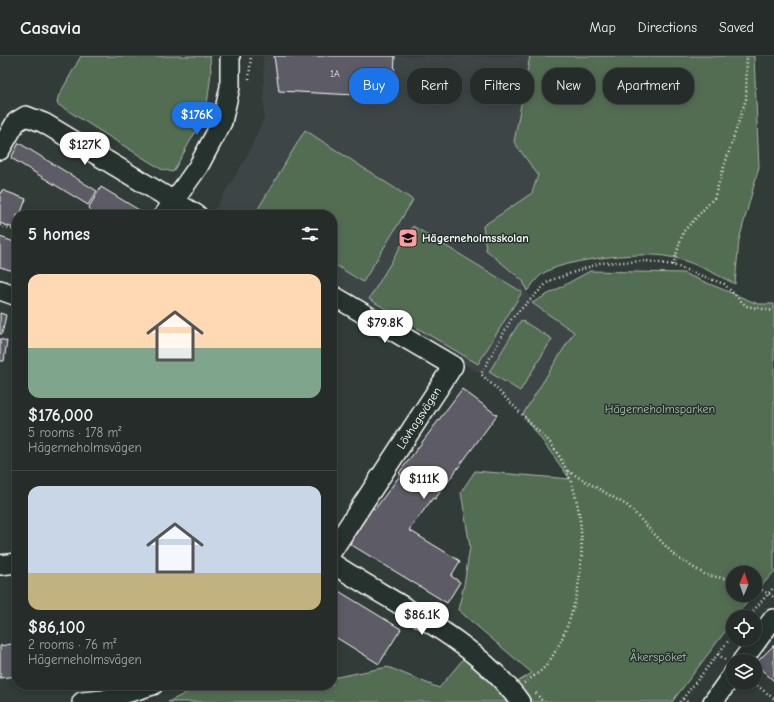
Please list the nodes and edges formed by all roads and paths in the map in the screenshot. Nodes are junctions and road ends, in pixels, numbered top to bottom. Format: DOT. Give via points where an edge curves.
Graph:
graph roads {
  1 [pos="230,56"];
  2 [pos="747,56"];
  3 [pos="0,150"];
  4 [pos="169,208"];
  5 [pos="0,225"];
  6 [pos="12,229"];
  7 [pos="673,265"];
  8 [pos="0,290"];
  9 [pos="12,294"];
  10 [pos="337,297"];
  11 [pos="774,311"];
  12 [pos="568,471"];
  13 [pos="337,543"];
  14 [pos="12,564"];
  15 [pos="0,565"];
  16 [pos="337,566"];
  17 [pos="726,579"];
  18 [pos="774,587"];
  19 [pos="762,590"];
  20 [pos="769,593"];
  21 [pos="774,597"];
  22 [pos="754,610"];
  23 [pos="774,620"];
  24 [pos="726,644"];
  25 [pos="747,654"];
  26 [pos="726,684"];
  27 [pos="762,689"];
  28 [pos="136,690"];
  29 [pos="516,697"];
  30 [pos="683,699"];
  31 [pos="774,699"];
  32 [pos="82,702"];
  33 [pos="680,702"];
  34 [pos="688,702"];
  35 [pos="713,702"];
  1 -- 4 [label="street" via="230,87 222,122 198,167"];
  2 -- 7 [label="path" via="746,99 714,198 682,232"];
  3 -- 4 [label="street" via="16,122 26,116 44,123"];
  5 -- 6 [label="path"];
  7 -- 11 [label="path" via="724,284 746,306"];
  7 -- 12 [label="path" via="647,261 600,263 550,281 512,318 481,374 554,447"];
  8 -- 9 [label="street"];
  10 -- 13 [label="street, Lövhagsvägen" via="453,366"];
  12 -- 17 [label="path" via="628,506 676,557 706,576"];
  12 -- 29 [label="path" via="583,540 578,594 569,624 547,664"];
  14 -- 15 [label="street"];
  16 -- 29 [label="street" via="442,629 485,664"];
  18 -- 20 [label="path"];
  19 -- 20 [label="path"];
  20 -- 21 [label="path"];
  20 -- 22 [label="path"];
  23 -- 25 [label="street"];
  24 -- 30 [label="path"];
  26 -- 35 [label="street"];
  27 -- 31 [label="path"];
  28 -- 32 [label="street" via="103,700"];
  30 -- 33 [label="path"];
  30 -- 34 [label="path"];
}
